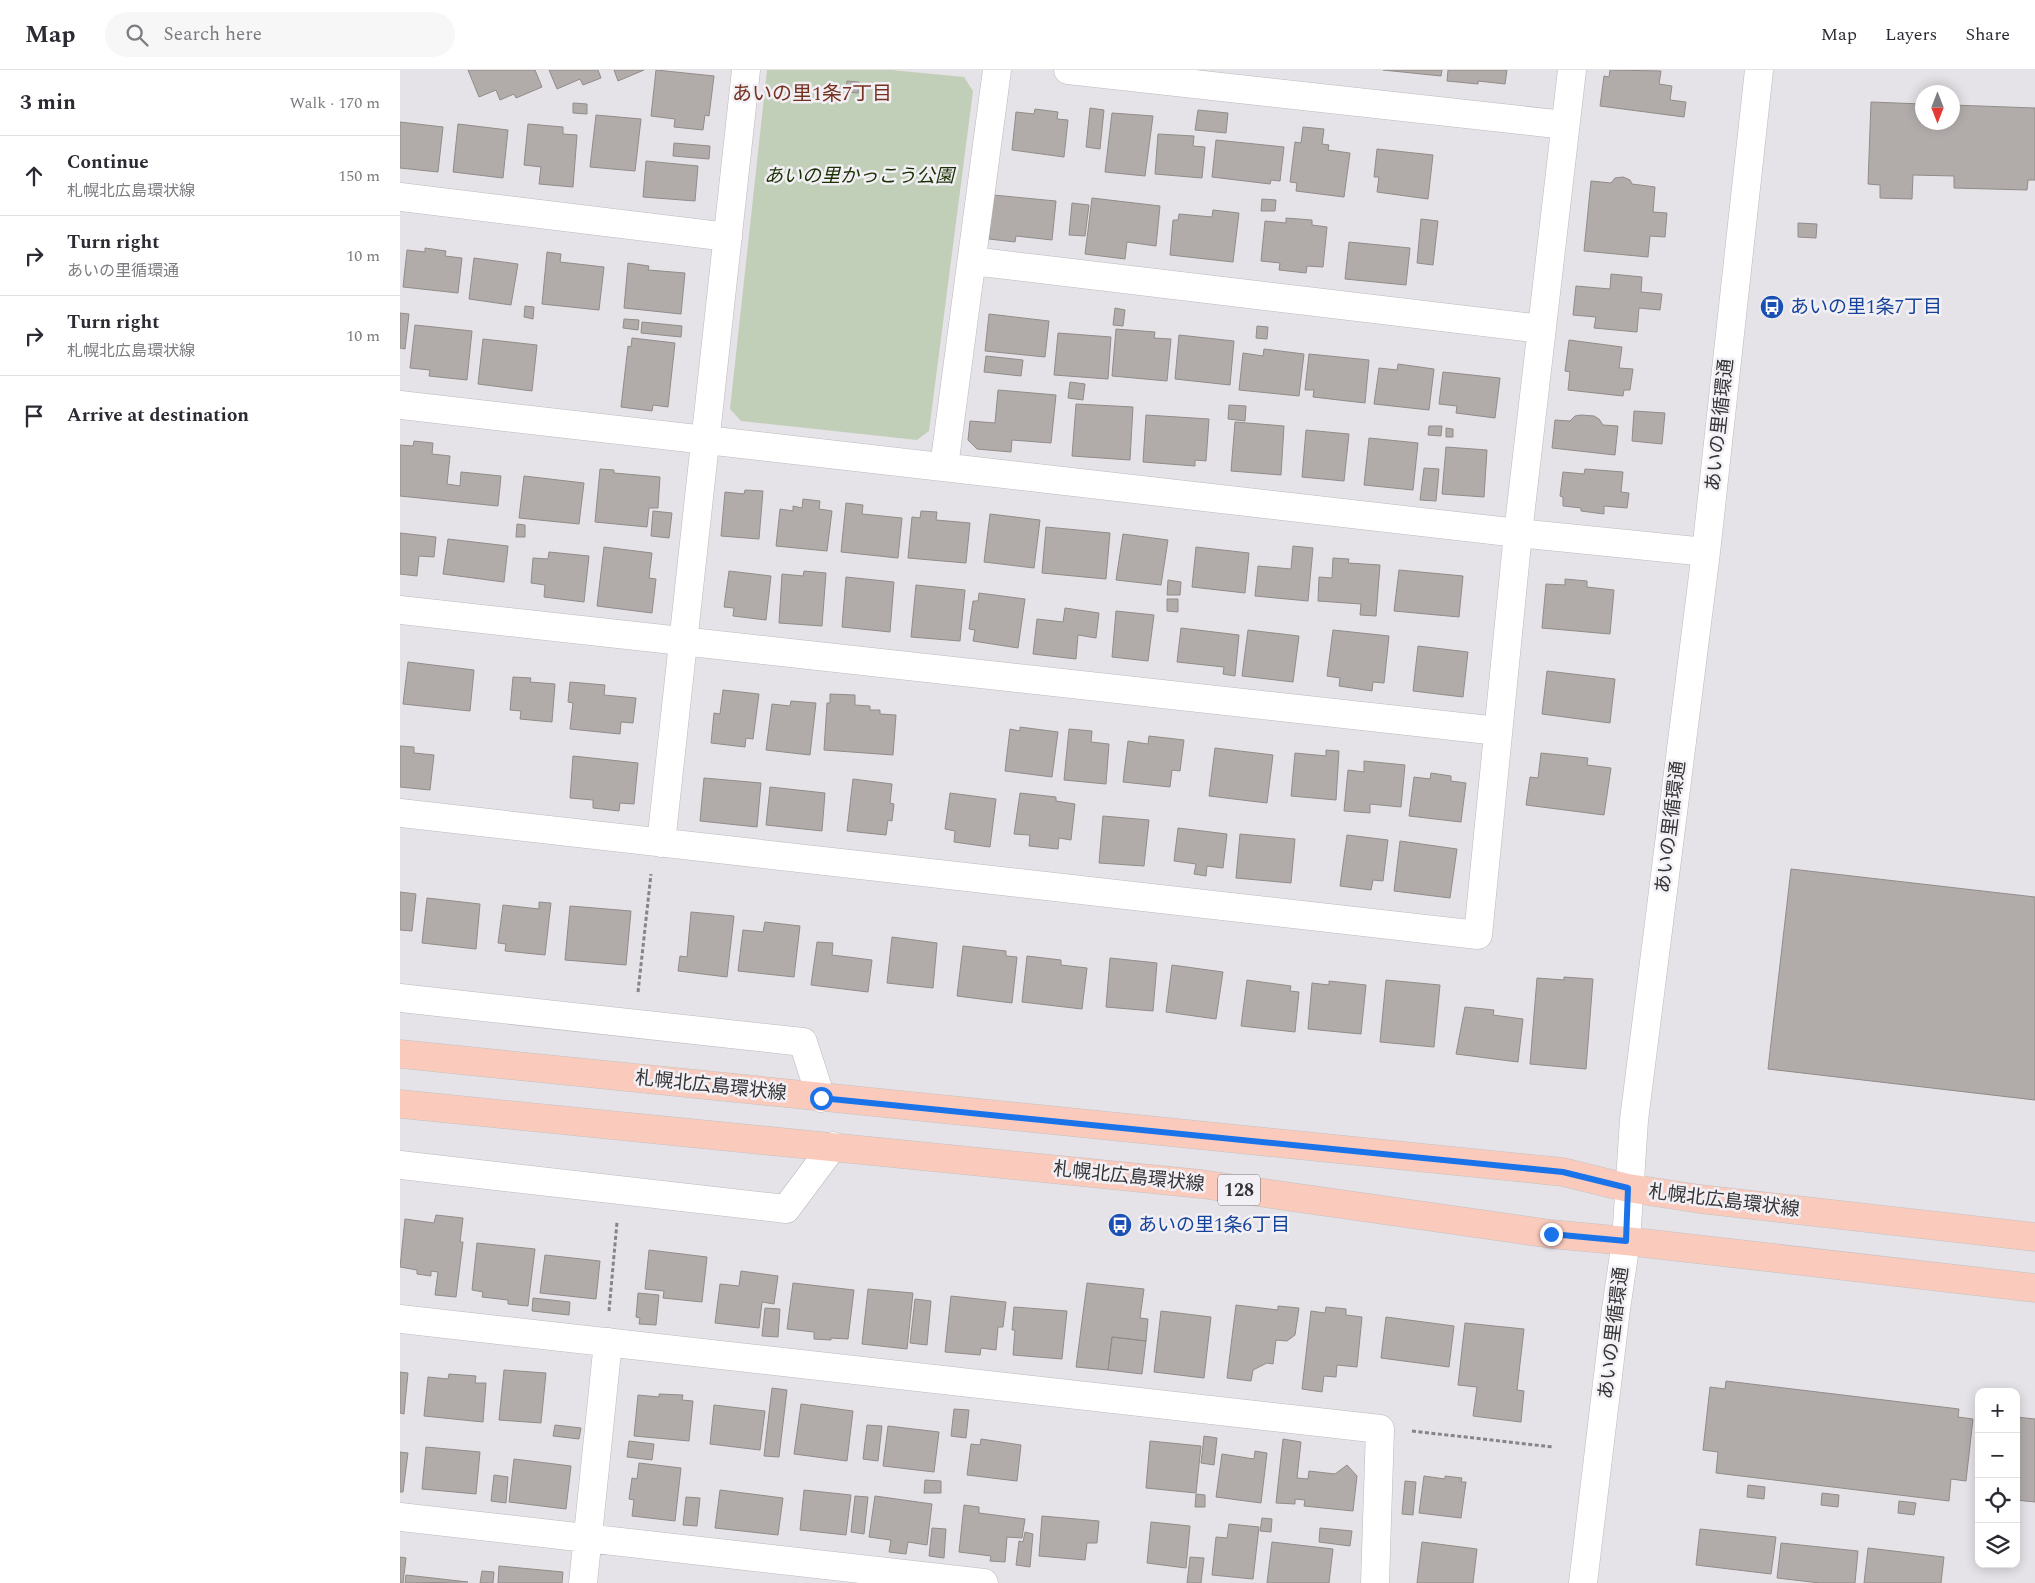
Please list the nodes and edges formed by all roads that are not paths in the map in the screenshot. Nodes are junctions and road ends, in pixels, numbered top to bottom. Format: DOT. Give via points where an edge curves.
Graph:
graph roads {
  1 [pos="746,70"];
  2 [pos="997,70"];
  3 [pos="1068,70"];
  4 [pos="1572,70"];
  5 [pos="1760,70"];
  6 [pos="1565,125"];
  7 [pos="400,197"];
  8 [pos="728,237"];
  9 [pos="972,261"];
  10 [pos="1541,329"];
  11 [pos="400,404"];
  12 [pos="705,439"];
  13 [pos="944,467"];
  14 [pos="1518,533"];
  15 [pos="1706,552"];
  16 [pos="400,610"];
  17 [pos="683,642"];
  18 [pos="1498,730"];
  19 [pos="400,813"];
  20 [pos="661,843"];
  21 [pos="400,998"];
  22 [pos="400,1054"];
  23 [pos="821,1098"];
  24 [pos="400,1104"];
  25 [pos="833,1146"];
  26 [pos="400,1165"];
  27 [pos="1628,1188"];
  28 [pos="2035,1236"];
  29 [pos="1626,1241"];
  30 [pos="2035,1288"];
  31 [pos="400,1319"];
  32 [pos="608,1329"];
  33 [pos="400,1517"];
  34 [pos="587,1538"];
  35 [pos="583,1583"];
  36 [pos="984,1583"];
  37 [pos="1375,1583"];
  38 [pos="1584,1583"];
  1 -- 8 [label="street"];
  2 -- 9 [label="street"];
  3 -- 6 [label="street"];
  4 -- 6 [label="street"];
  5 -- 15 [label="street, あいの里循環通"];
  6 -- 10 [label="street"];
  7 -- 8 [label="street"];
  8 -- 12 [label="street"];
  9 -- 10 [label="street"];
  9 -- 13 [label="street"];
  10 -- 14 [label="street"];
  11 -- 12 [label="street"];
  12 -- 13 [label="street"];
  12 -- 17 [label="street"];
  13 -- 14 [label="street"];
  14 -- 15 [label="street"];
  14 -- 18 [label="street"];
  15 -- 27 [label="street, あいの里循環通"];
  16 -- 17 [label="street"];
  17 -- 18 [label="street"];
  17 -- 20 [label="street"];
  18 -- 20 [label="street" via="1478,935"];
  19 -- 20 [label="street"];
  21 -- 23 [label="street" via="803,1042"];
  22 -- 23 [label="main road, 札幌北広島環状線"];
  23 -- 27 [label="main road, 札幌北広島環状線" via="1563,1172"];
  24 -- 25 [label="main road, 札幌北広島環状線 / 128"];
  25 -- 26 [label="street" via="786,1209"];
  25 -- 29 [label="main road, 札幌北広島環状線 / 128" via="1201,1184 1551,1234"];
  27 -- 28 [label="main road, 札幌北広島環状線"];
  27 -- 29 [label="street, あいの里循環通"];
  29 -- 30 [label="main road, 札幌北広島環状線 / 128"];
  29 -- 38 [label="street, あいの里循環通"];
  31 -- 32 [label="street"];
  32 -- 34 [label="street"];
  32 -- 37 [label="street" via="1380,1429"];
  33 -- 34 [label="street"];
  34 -- 35 [label="street"];
  34 -- 36 [label="street"];
}
